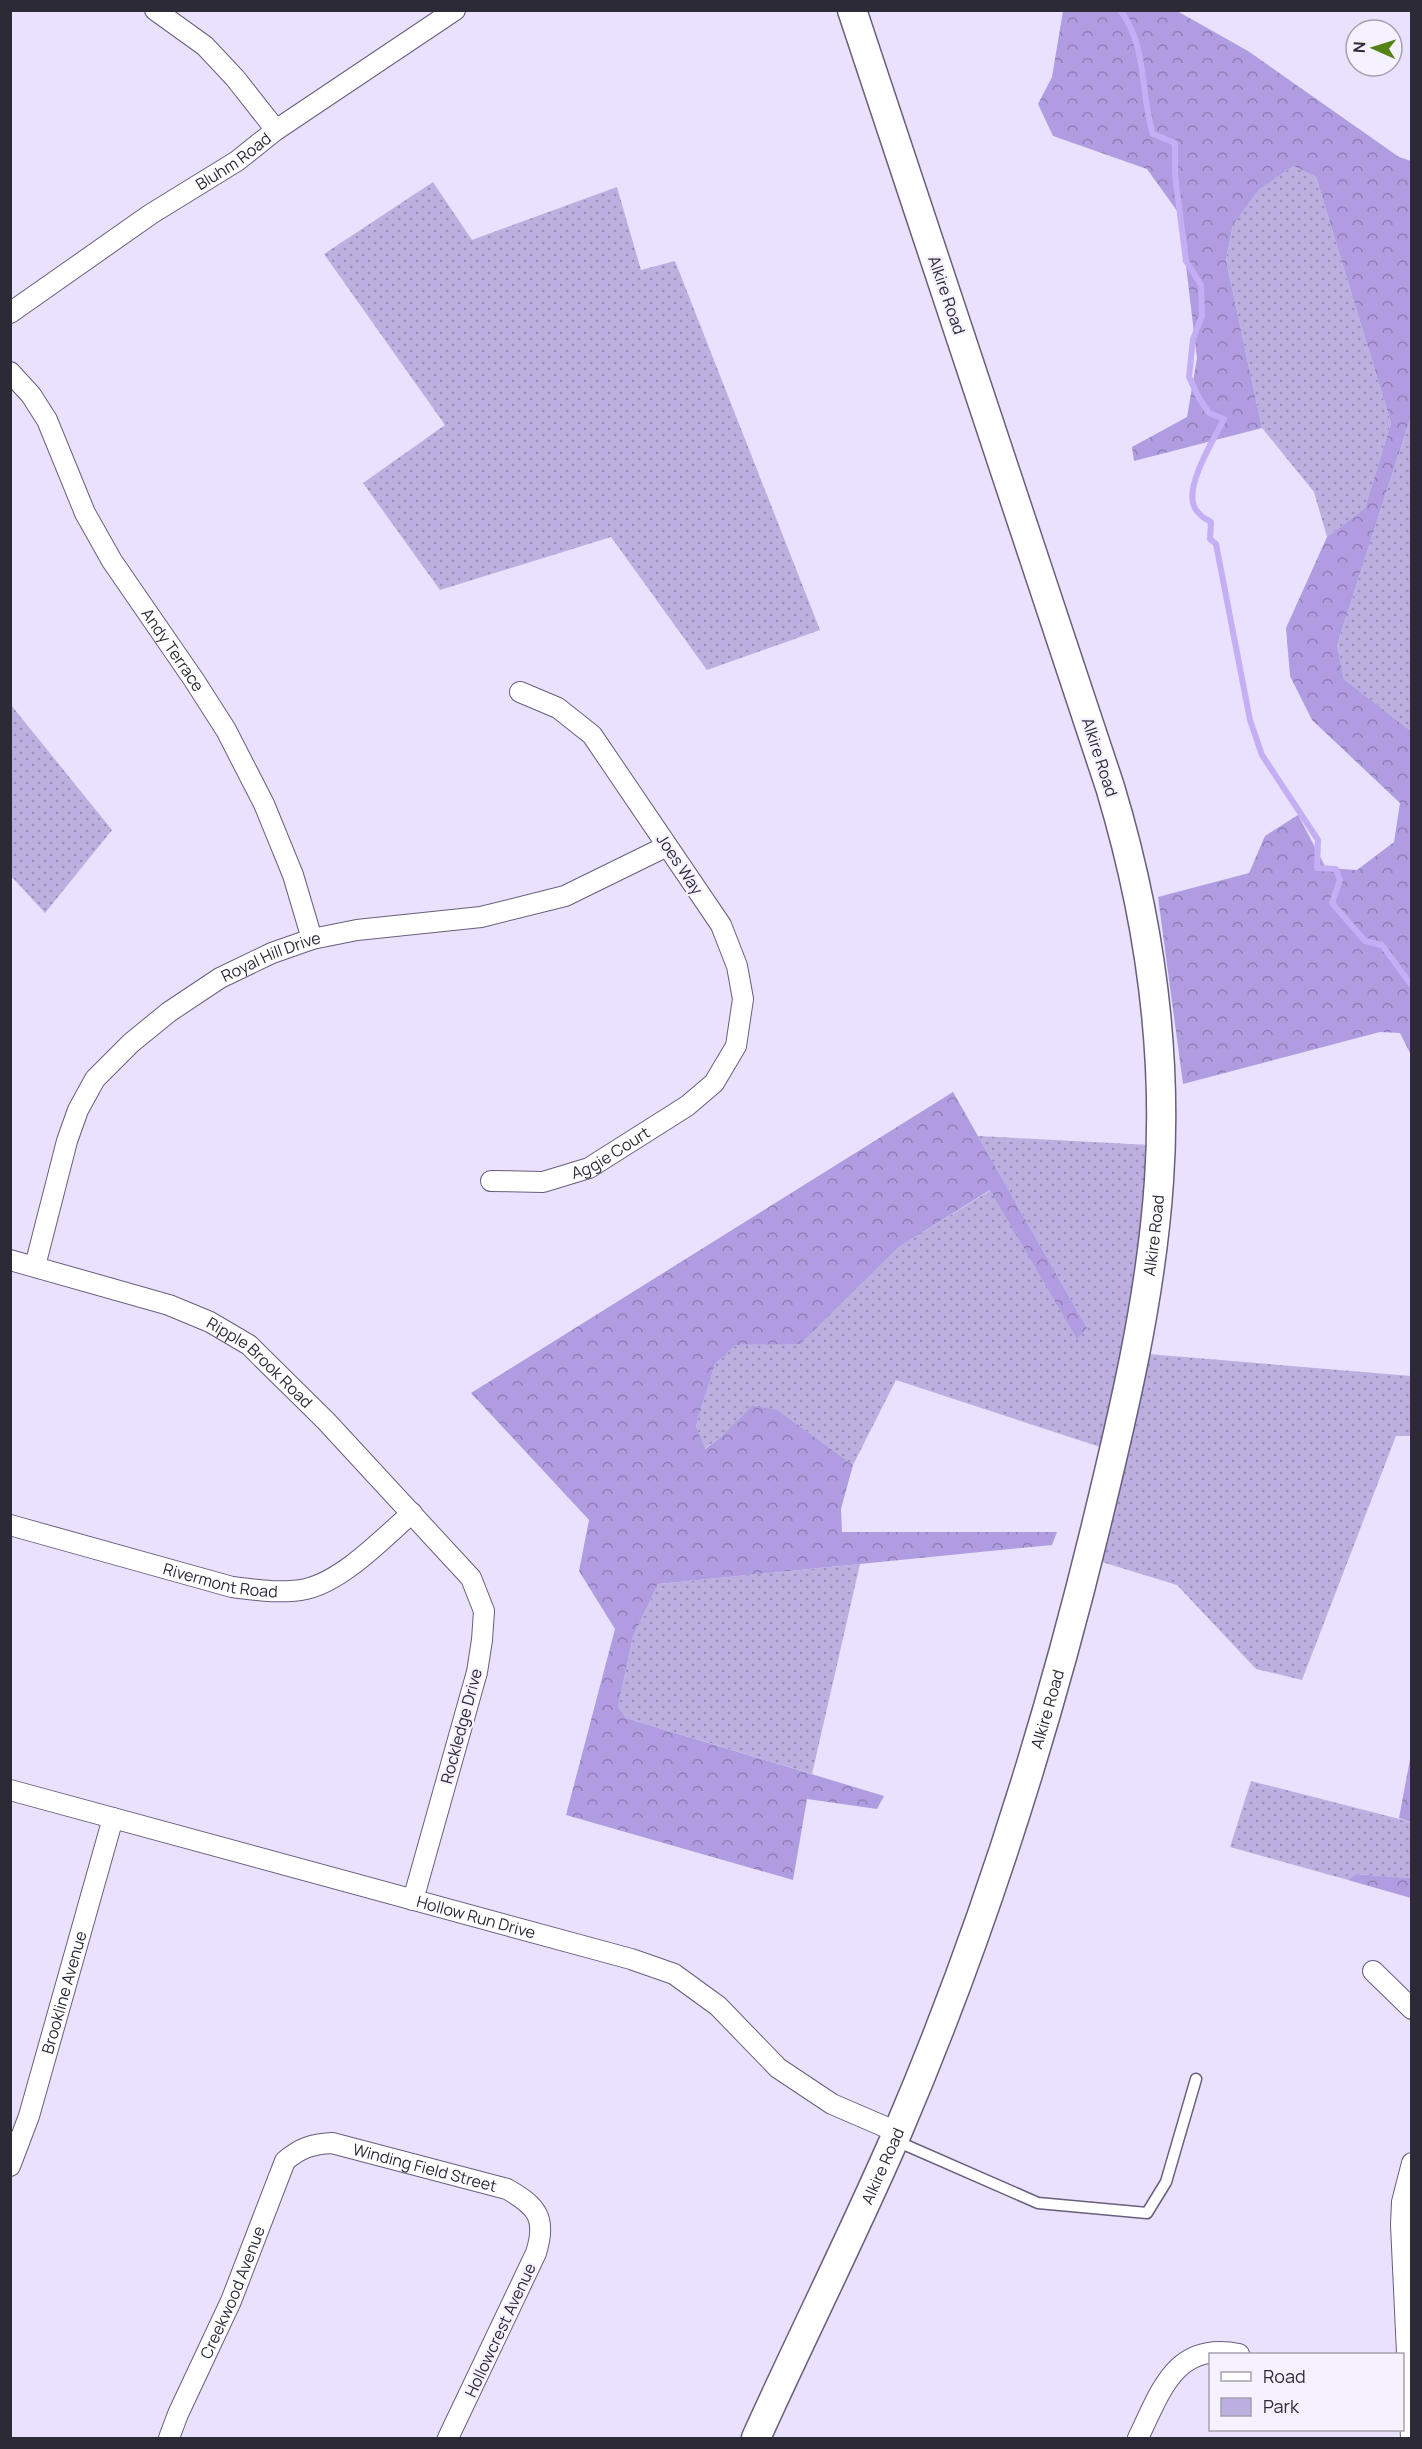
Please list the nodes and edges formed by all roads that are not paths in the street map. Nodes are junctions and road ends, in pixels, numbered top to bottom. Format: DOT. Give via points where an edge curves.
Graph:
graph roads {
  1 [pos="155,10"];
  2 [pos="454,10"];
  3 [pos="852,10"];
  4 [pos="276,130"];
  5 [pos="10,313"];
  6 [pos="10,372"];
  7 [pos="520,692"];
  8 [pos="667,846"];
  9 [pos="312,939"];
  10 [pos="714,1083"];
  11 [pos="491,1181"];
  12 [pos="10,1260"];
  13 [pos="35,1266"];
  14 [pos="412,1513"];
  15 [pos="10,1526"];
  16 [pos="454,1557"];
  17 [pos="10,1790"];
  18 [pos="113,1818"];
  19 [pos="413,1900"];
  20 [pos="1373,1971"];
  21 [pos="1412,2009"];
  22 [pos="1196,2079"];
  23 [pos="895,2136"];
  24 [pos="298,2150"];
  25 [pos="1412,2163"];
  26 [pos="10,2166"];
  27 [pos="540,2219"];
  28 [pos="1231,2353"];
  29 [pos="1405,2368"];
  30 [pos="170,2439"];
  31 [pos="448,2439"];
  32 [pos="756,2439"];
  33 [pos="1138,2439"];
  34 [pos="1411,2439"];
  1 -- 4 [label="street" via="205,46"];
  2 -- 4 [label="street, Bluhm Road"];
  3 -- 23 [label="main road, Alkire Road" via="1117,810 1146,943 1160,1064 1159,1179 1150,1268 1126,1399 1084,1572 1011,1830 948,2005"];
  4 -- 5 [label="street, Bluhm Road" via="237,161 151,214"];
  6 -- 9 [label="street, Andy Terrace" via="47,420 85,513 112,561 226,730 264,804 293,875"];
  7 -- 8 [label="street, Joes Way" via="558,708 592,735"];
  8 -- 9 [label="street, Royal Hill Drive" via="565,896 481,917 357,930"];
  8 -- 10 [label="street, Joes Way" via="721,925 737,966 743,999 741,1024 736,1046"];
  9 -- 13 [label="street, Royal Hill Drive" via="219,978 131,1043 95,1079 67,1141"];
  10 -- 11 [label="street, Aggie Court" via="687,1106 589,1168 543,1182"];
  12 -- 13 [label="street, Ripple Brook Road"];
  13 -- 14 [label="street, Ripple Brook Road" via="169,1305 210,1322 249,1345"];
  14 -- 15 [label="street, Rivermont Road" via="340,1572 307,1588 287,1591 232,1587"];
  14 -- 16 [label="street, Ripple Brook Road"];
  16 -- 19 [label="street, Rockledge Drive" via="471,1578 482,1605 482,1640 477,1672"];
  17 -- 18 [label="street, Hollow Run Drive"];
  18 -- 19 [label="street, Hollow Run Drive"];
  18 -- 26 [label="street, Brookline Avenue" via="29,2116"];
  19 -- 23 [label="street, Hollow Run Drive" via="674,1974 718,2006 778,2068 832,2104"];
  20 -- 21 [label="street"];
  22 -- 23 [label="lane" via="1166,2182 1147,2213 1038,2203"];
  23 -- 32 [label="main road, Alkire Road"];
  24 -- 27 [label="street, Winding Field Street" via="332,2143 507,2189 526,2200"];
  24 -- 30 [label="street, Creekwood Avenue" via="285,2161 231,2301"];
  25 -- 29 [label="street" via="1402,2202 1401,2225"];
  27 -- 31 [label="street, Hollowcrest Avenue" via="536,2253"];
  28 -- 33 [label="street" via="1208,2353 1180,2365 1161,2390"];
  29 -- 34 [label="street"];
}
